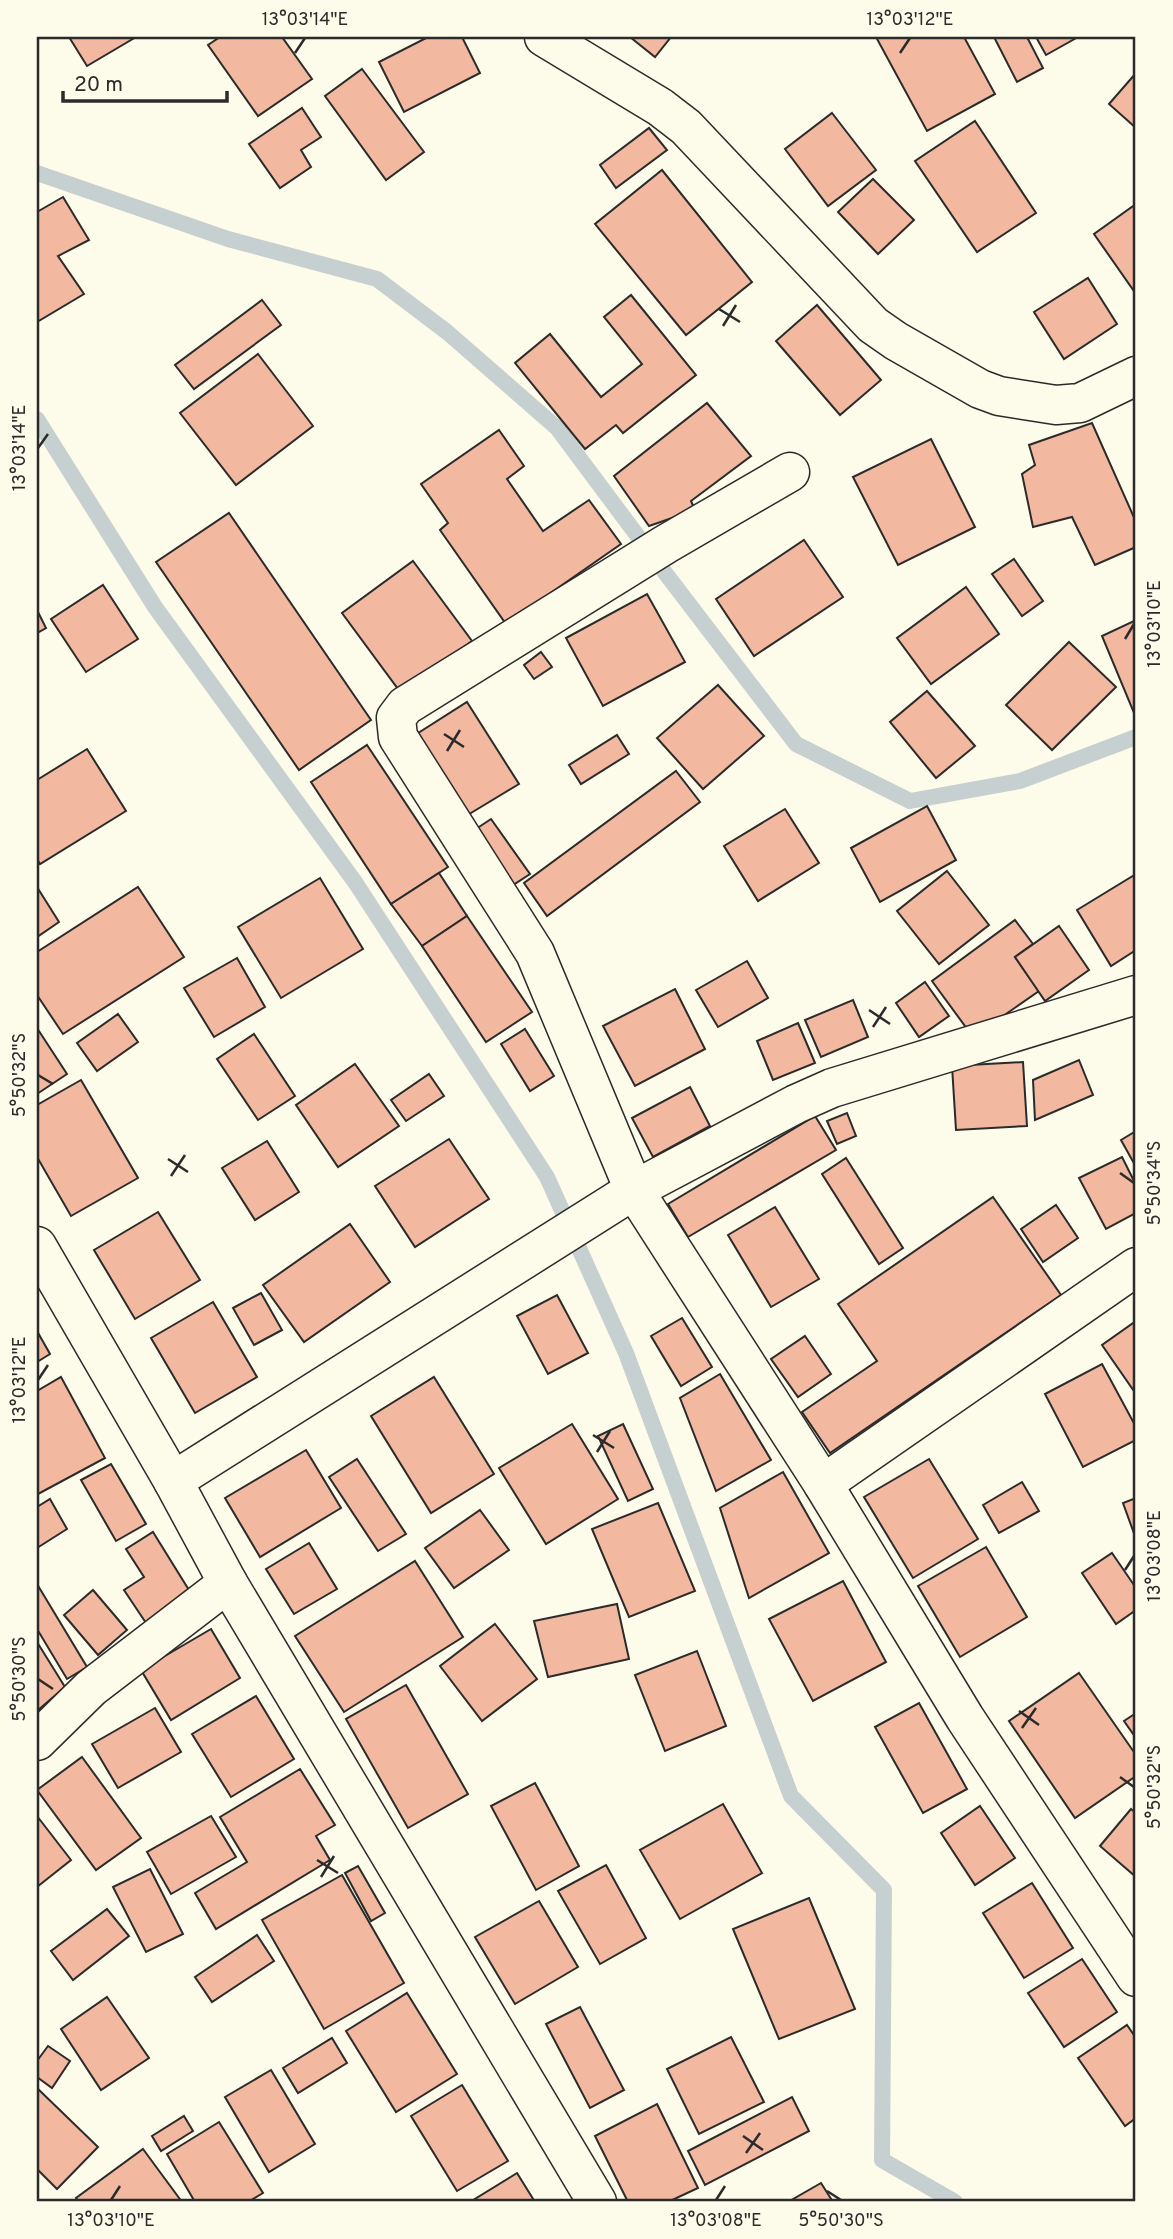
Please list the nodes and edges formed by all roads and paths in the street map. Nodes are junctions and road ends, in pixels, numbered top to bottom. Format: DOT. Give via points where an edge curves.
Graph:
graph roads {
  1 [pos="544,37"];
  2 [pos="1136,376"];
  3 [pos="790,472"];
  4 [pos="1136,995"];
  5 [pos="619,1199"];
  6 [pos="37,1246"];
  7 [pos="1136,1267"];
  8 [pos="173,1481"];
  9 [pos="823,1484"];
  10 [pos="228,1583"];
  11 [pos="37,1741"];
  12 [pos="1136,1977"];
  13 [pos="597,2202"];
  1 -- 2 [label="street" via="686,127 873,325 908,348 980,389 1056,405 1080,403"];
  3 -- 5 [label="street" via="405,706 396,718 398,737 535,953"];
  4 -- 5 [label="street" via="832,1088"];
  5 -- 8 [label="street"];
  5 -- 9 [label="street"];
  6 -- 8 [label="street"];
  7 -- 9 [label="street"];
  8 -- 10 [label="street"];
  9 -- 12 [label="street" via="965,1718"];
  10 -- 11 [label="street" via="92,1688"];
  10 -- 13 [label="street"];
}
